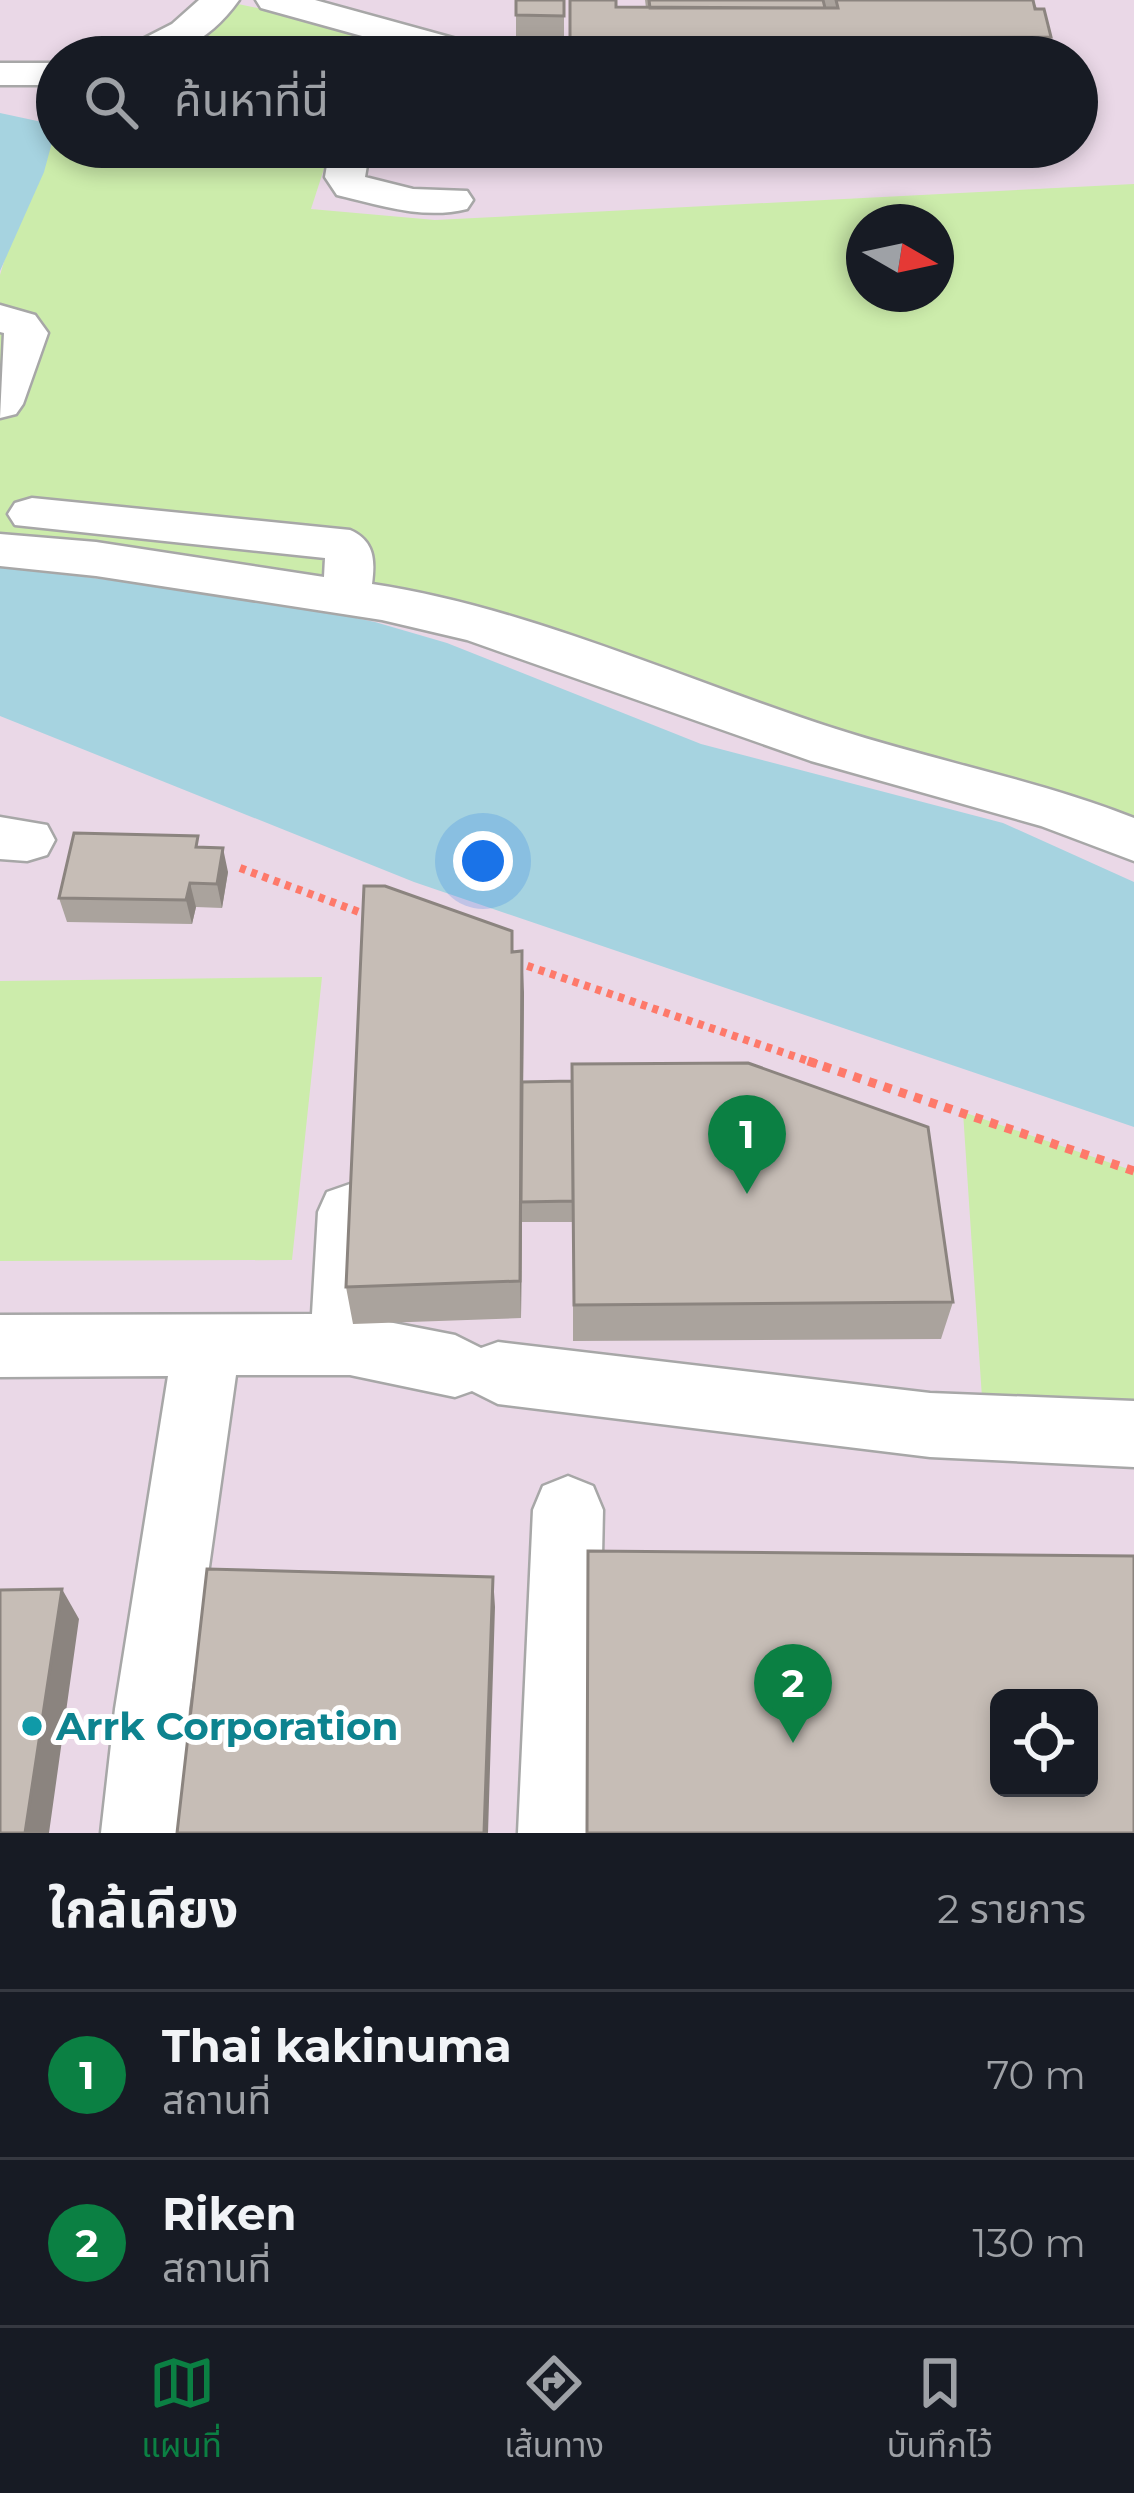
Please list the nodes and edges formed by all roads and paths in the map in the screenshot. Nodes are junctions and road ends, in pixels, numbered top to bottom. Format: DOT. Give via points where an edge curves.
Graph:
graph roads {
  1 [pos="221,0"];
  2 [pos="274,0"];
  3 [pos="334,8"];
  4 [pos="176,36"];
  5 [pos="369,36"];
  6 [pos="0,74"];
  7 [pos="36,74"];
  8 [pos="346,168"];
  9 [pos="453,200"];
  10 [pos="0,318"];
  11 [pos="0,404"];
  12 [pos="15,532"];
  13 [pos="1134,840"];
  14 [pos="240,868"];
  15 [pos="386,921"];
  16 [pos="513,961"];
  17 [pos="353,1150"];
  18 [pos="1134,1172"];
  19 [pos="352,1344"];
  20 [pos="0,1346"];
  21 [pos="206,1348"];
  22 [pos="1134,1434"];
  23 [pos="568,1510"];
  24 [pos="140,1833"];
  25 [pos="557,1833"];
  1 -- 4 [label="street"];
  2 -- 3 [label="street"];
  3 -- 5 [label="street"];
  6 -- 7 [label="street"];
  8 -- 9 [label="street" via="351,185 413,201"];
  10 -- 11 [label="street" via="26,333"];
  12 -- 13 [label="street" via="96,560 477,625 809,740 1055,809"];
  14 -- 15 [label="path"];
  16 -- 18 [label="path"];
  17 -- 19 [label="street" via="344,1338"];
  19 -- 21 [label="street"];
  19 -- 22 [label="street" via="476,1369 931,1425"];
  20 -- 21 [label="street"];
  21 -- 24 [label="street"];
  23 -- 25 [label="street"];
}
